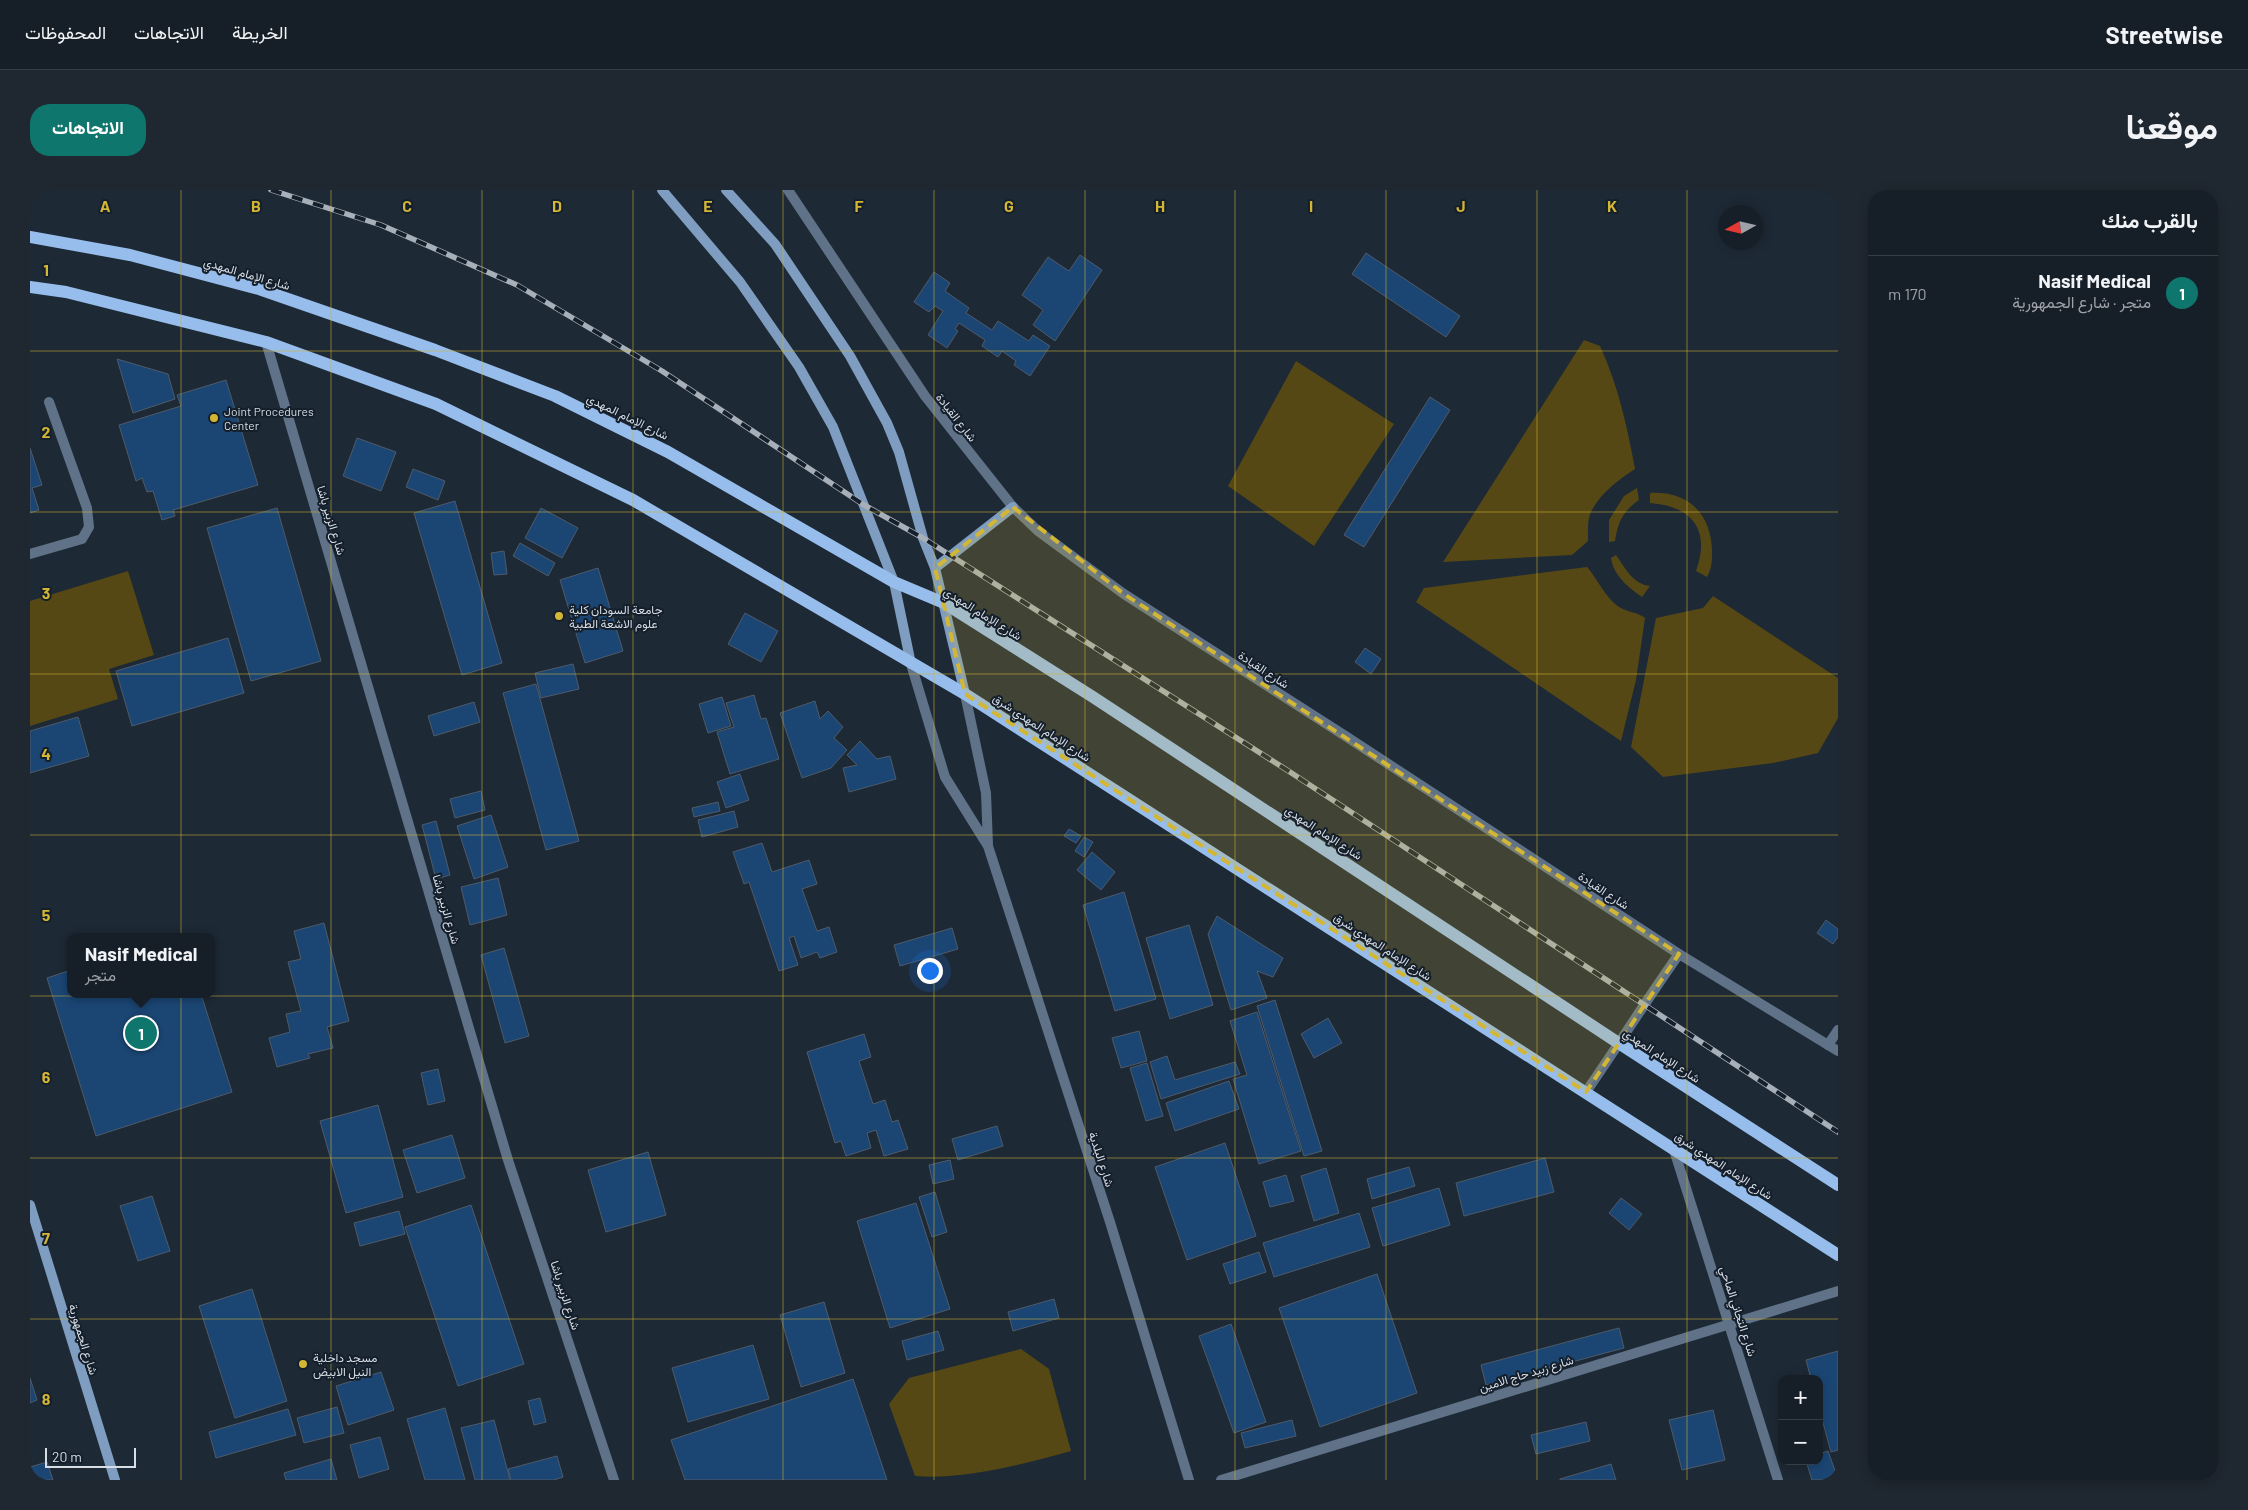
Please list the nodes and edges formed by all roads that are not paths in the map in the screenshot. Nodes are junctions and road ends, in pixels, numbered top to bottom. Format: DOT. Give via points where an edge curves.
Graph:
graph roads {
  1 [pos="662,190"];
  2 [pos="726,190"];
  3 [pos="788,190"];
  4 [pos="30,237"];
  5 [pos="30,287"];
  6 [pos="266,342"];
  7 [pos="50,402"];
  8 [pos="1013,507"];
  9 [pos="30,554"];
  10 [pos="935,568"];
  11 [pos="894,582"];
  12 [pos="944,603"];
  13 [pos="911,664"];
  14 [pos="965,694"];
  15 [pos="988,846"];
  16 [pos="1679,954"];
  17 [pos="1838,1030"];
  18 [pos="1620,1044"];
  19 [pos="1828,1045"];
  20 [pos="1838,1051"];
  21 [pos="1586,1092"];
  22 [pos="1674,1150"];
  23 [pos="1838,1185"];
  24 [pos="30,1205"];
  25 [pos="1838,1255"];
  26 [pos="1838,1291"];
  27 [pos="1730,1323"];
  28 [pos="115,1480"];
  29 [pos="614,1480"];
  30 [pos="1189,1480"];
  31 [pos="1221,1480"];
  32 [pos="1778,1480"];
  1 -- 11 [label="main road" via="740,282 799,367 833,426"];
  2 -- 10 [label="main road" via="775,244 850,356 899,452 923,538"];
  3 -- 8 [label="street, شارع القيادة" via="925,396"];
  4 -- 11 [label="main road, شارع الإمام المهدي" via="130,255 259,290 435,350 555,396 668,452"];
  5 -- 6 [label="main road" via="66,292"];
  6 -- 13 [label="main road" via="436,404 633,500"];
  6 -- 29 [label="street, شارع الزبير باشا" via="508,1160"];
  7 -- 9 [label="street" via="87,508 89,527 82,539"];
  8 -- 10 [label="main road"];
  8 -- 16 [label="street, شارع القيادة" via="1038,531 1124,594"];
  10 -- 12 [label="main road"];
  11 -- 12 [label="main road, شارع الإمام المهدي"];
  11 -- 13 [label="main road"];
  12 -- 14 [label="main road"];
  12 -- 18 [label="main road, شارع الإمام المهدي" via="1176,751"];
  13 -- 14 [label="main road, شارع الإمام المهدي شرق"];
  13 -- 15 [label="street" via="945,777"];
  14 -- 15 [label="street" via="986,793"];
  14 -- 21 [label="main road, شارع الإمام المهدي شرق"];
  15 -- 30 [label="street, شارع البلدية" via="1110,1222"];
  16 -- 18 [label="street" via="1643,1004"];
  16 -- 19 [label="street, شارع القيادة"];
  17 -- 19 [label="street"];
  18 -- 21 [label="street"];
  18 -- 23 [label="main road, شارع الإمام المهدي"];
  19 -- 20 [label="street, شارع القيادة"];
  21 -- 22 [label="main road, شارع الإمام المهدي شرق"];
  22 -- 25 [label="main road, شارع الإمام المهدي شرق"];
  22 -- 27 [label="street, شارع التجاني الماحي"];
  24 -- 28 [label="main road, شارع الجمهورية"];
  26 -- 27 [label="street, شارع زبيد حاج الامين"];
  27 -- 31 [label="street, شارع زبيد حاج الامين"];
  27 -- 32 [label="street, شارع التجاني الماحي"];
}
